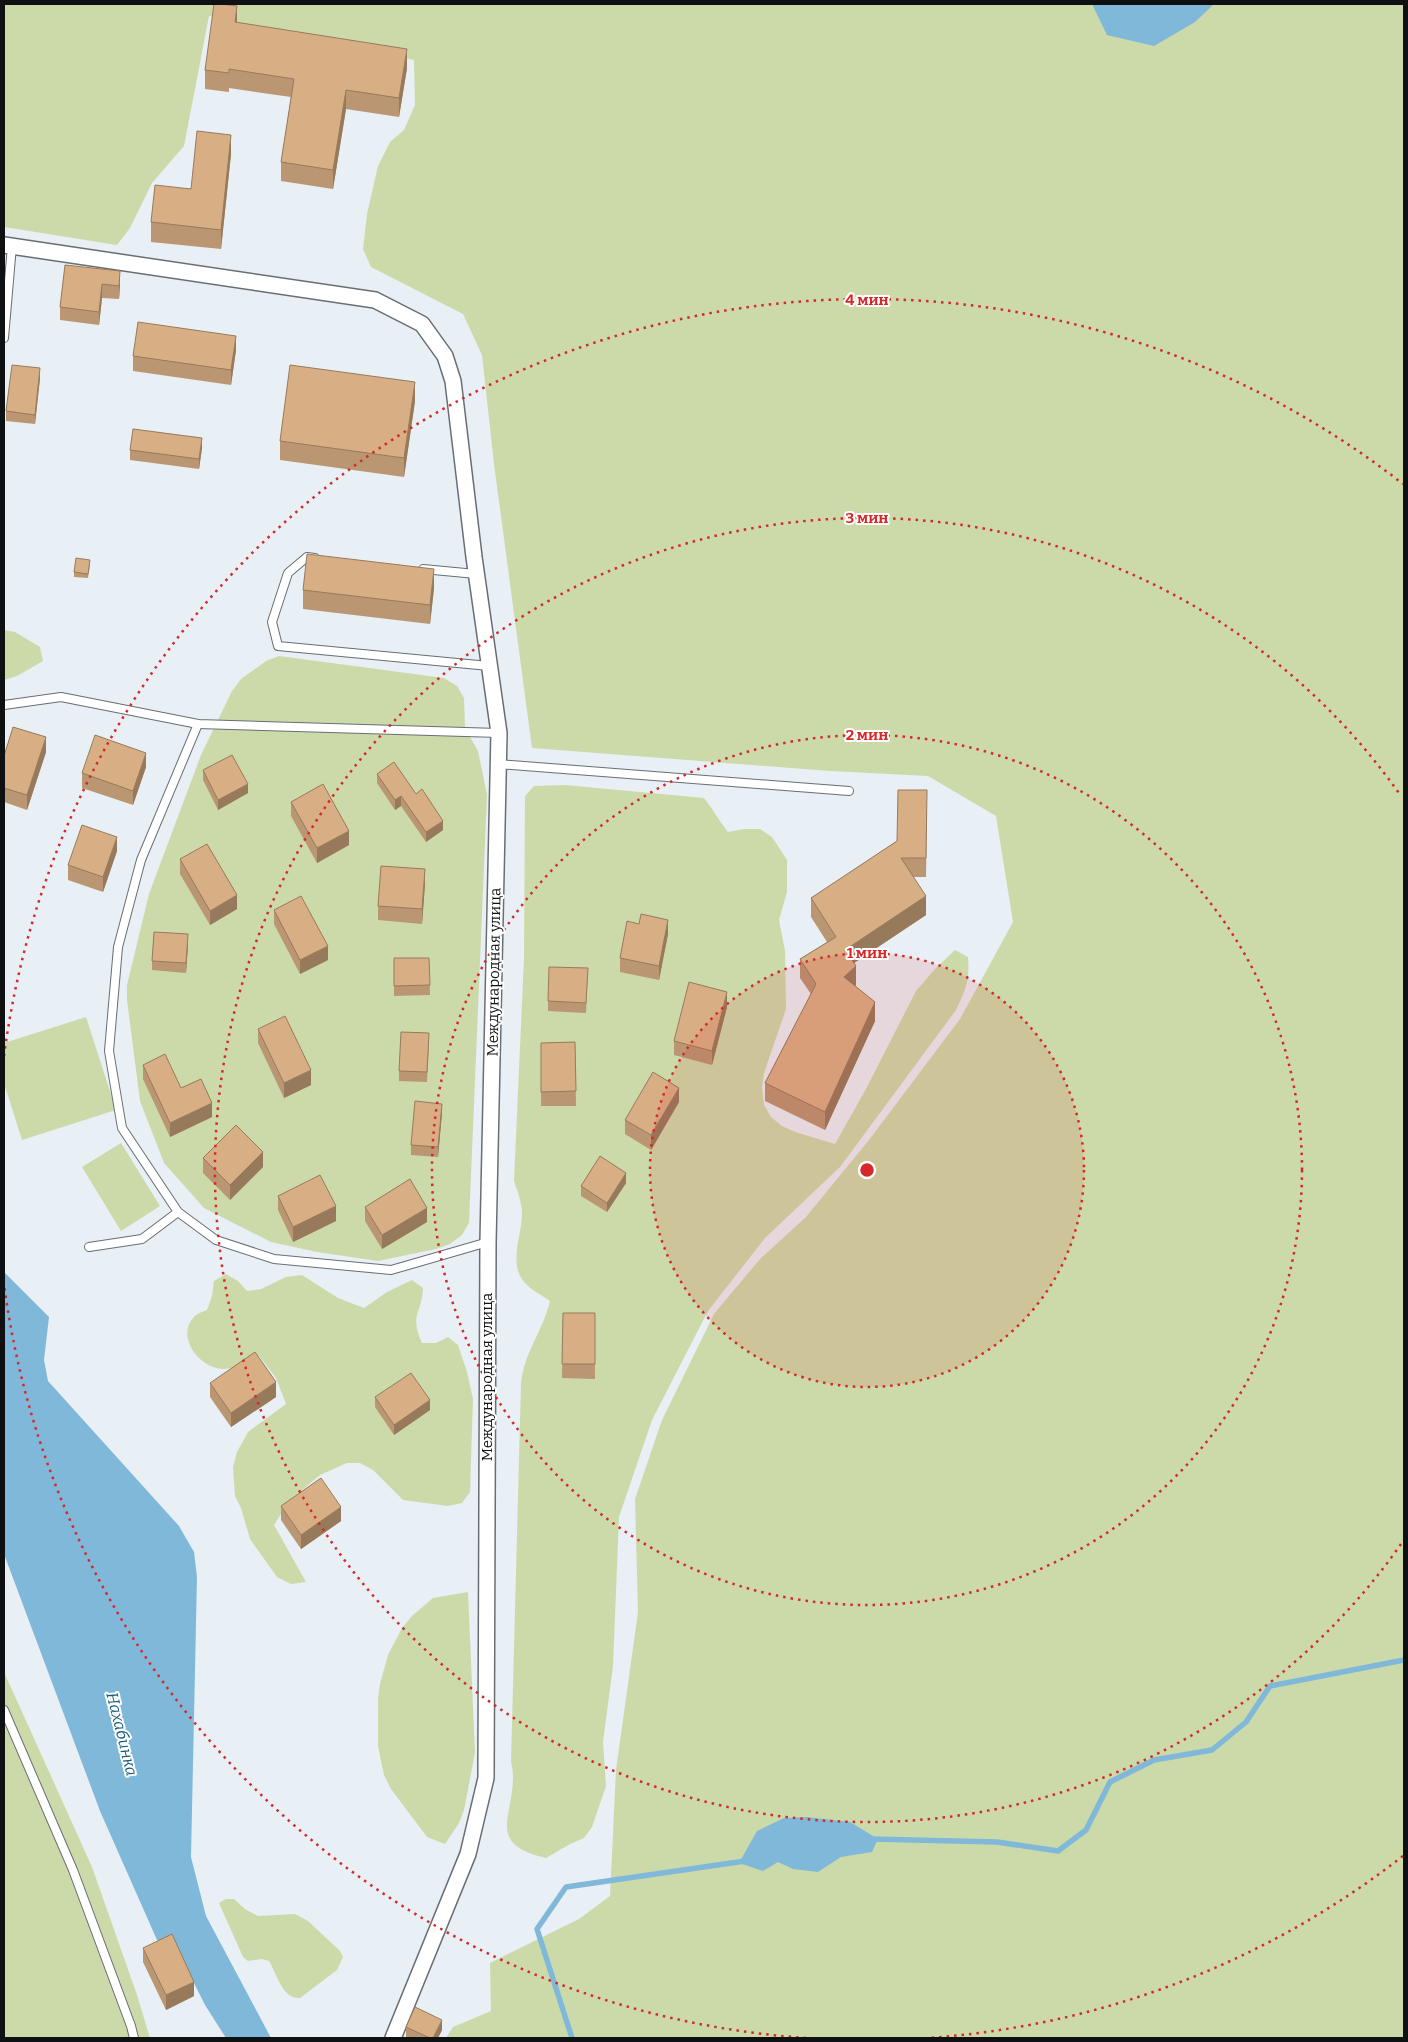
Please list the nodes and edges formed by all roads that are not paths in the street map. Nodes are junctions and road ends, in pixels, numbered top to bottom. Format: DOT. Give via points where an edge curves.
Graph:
graph roads {
  1 [pos="8,245"];
  2 [pos="4,338"];
  3 [pos="327,559"];
  4 [pos="417,568"];
  5 [pos="476,574"];
  6 [pos="490,666"];
  7 [pos="4,705"];
  8 [pos="198,724"];
  9 [pos="499,734"];
  10 [pos="498,764"];
  11 [pos="849,791"];
  12 [pos="178,1212"];
  13 [pos="488,1242"];
  14 [pos="89,1247"];
  15 [pos="4,1710"];
  16 [pos="134,2038"];
  17 [pos="393,2038"];
  1 -- 2 [label="lane"];
  1 -- 5 [label="street, Международная улица" via="375,300 422,324 445,356 453,381"];
  3 -- 6 [label="lane" via="307,557 288,573 272,622 278,646"];
  4 -- 5 [label="lane"];
  5 -- 6 [label="street, Международная улица"];
  6 -- 9 [label="street, Международная улица"];
  7 -- 8 [label="lane" via="62,697"];
  8 -- 9 [label="lane"];
  8 -- 12 [label="lane" via="141,860 118,946 109,1051 122,1128"];
  9 -- 10 [label="street, Международная улица"];
  10 -- 11 [label="lane"];
  10 -- 13 [label="street, Международная улица"];
  12 -- 13 [label="lane" via="216,1240 274,1259 390,1270"];
  12 -- 14 [label="lane" via="142,1239"];
  13 -- 17 [label="street, Международная улица" via="486,1778 468,1854"];
  15 -- 16 [label="lane" via="73,1870"];
}
